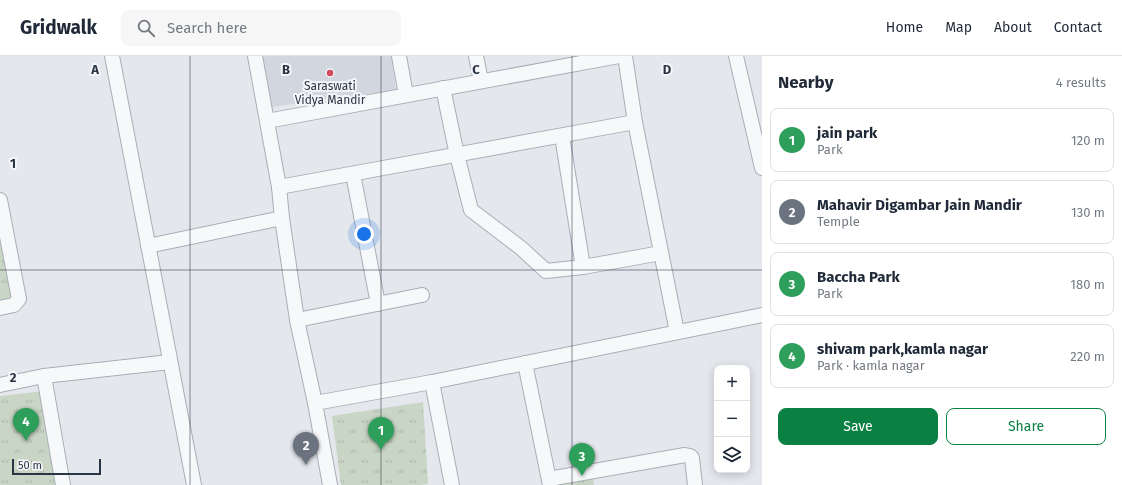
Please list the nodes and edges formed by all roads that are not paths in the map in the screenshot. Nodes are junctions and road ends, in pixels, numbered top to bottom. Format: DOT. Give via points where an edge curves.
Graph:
graph roads {
  1 [pos="112,56"];
  2 [pos="254,56"];
  3 [pos="399,56"];
  4 [pos="476,56"];
  5 [pos="619,56"];
  6 [pos="625,56"];
  7 [pos="736,56"];
  8 [pos="546,63"];
  9 [pos="481,81"];
  10 [pos="443,88"];
  11 [pos="406,95"];
  12 [pos="267,120"];
  13 [pos="635,122"];
  14 [pos="562,136"];
  15 [pos="457,155"];
  16 [pos="762,165"];
  17 [pos="353,174"];
  18 [pos="279,188"];
  19 [pos="0,200"];
  20 [pos="282,218"];
  21 [pos="148,246"];
  22 [pos="661,253"];
  23 [pos="583,267"];
  24 [pos="422,295"];
  25 [pos="378,304"];
  26 [pos="0,308"];
  27 [pos="762,315"];
  28 [pos="297,320"];
  29 [pos="677,332"];
  30 [pos="170,362"];
  31 [pos="525,363"];
  32 [pos="44,376"];
  33 [pos="432,382"];
  34 [pos="0,385"];
  35 [pos="315,403"];
  36 [pos="550,482"];
  37 [pos="63,485"];
  38 [pos="194,485"];
  39 [pos="330,485"];
  40 [pos="452,485"];
  41 [pos="695,485"];
  1 -- 21 [label="street"];
  2 -- 12 [label="street"];
  3 -- 11 [label="street"];
  4 -- 9 [label="street"];
  5 -- 8 [label="street"];
  6 -- 13 [label="street"];
  7 -- 16 [label="street"];
  8 -- 9 [label="street"];
  9 -- 10 [label="street"];
  10 -- 11 [label="street"];
  10 -- 15 [label="street"];
  11 -- 12 [label="street"];
  12 -- 18 [label="street"];
  13 -- 14 [label="street"];
  13 -- 22 [label="street"];
  14 -- 15 [label="street"];
  14 -- 23 [label="street"];
  15 -- 17 [label="street"];
  15 -- 23 [label="street" via="473,212 521,248 546,271"];
  17 -- 18 [label="street"];
  17 -- 25 [label="street"];
  18 -- 20 [label="street"];
  19 -- 26 [label="street" via="18,297 18,301 11,306"];
  20 -- 21 [label="street"];
  20 -- 28 [label="street"];
  21 -- 30 [label="street"];
  22 -- 23 [label="street"];
  22 -- 29 [label="street"];
  24 -- 25 [label="street"];
  25 -- 28 [label="street"];
  27 -- 29 [label="street"];
  28 -- 35 [label="street"];
  29 -- 31 [label="street"];
  30 -- 32 [label="street"];
  30 -- 38 [label="street"];
  31 -- 33 [label="street"];
  31 -- 36 [label="street"];
  32 -- 34 [label="street"];
  32 -- 37 [label="street"];
  33 -- 35 [label="street"];
  33 -- 40 [label="street"];
  35 -- 39 [label="street"];
  36 -- 41 [label="street" via="685,455 692,458"];
}
